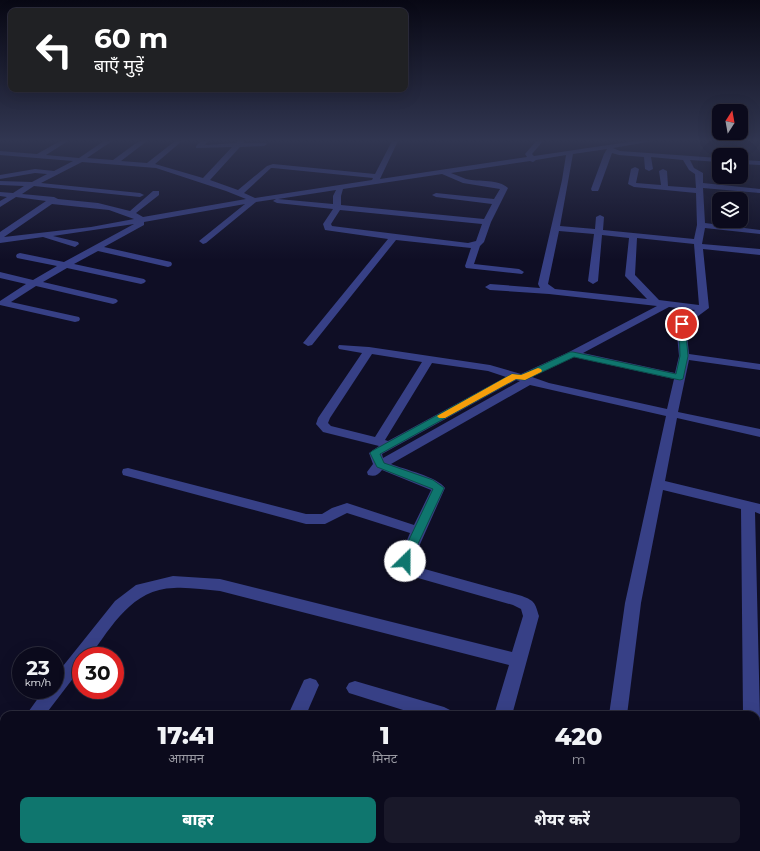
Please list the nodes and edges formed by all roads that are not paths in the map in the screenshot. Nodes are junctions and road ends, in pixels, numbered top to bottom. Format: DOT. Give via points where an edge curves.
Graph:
graph roads {
  1 [pos="39,181"];
  2 [pos="205,181"];
  3 [pos="253,181"];
  4 [pos="369,181"];
  5 [pos="465,181"];
  6 [pos="566,181"];
  7 [pos="598,181"];
  8 [pos="633,181"];
  9 [pos="664,181"];
  10 [pos="700,181"];
  11 [pos="0,183"];
  12 [pos="32,184"];
  13 [pos="340,188"];
  14 [pos="665,188"];
  15 [pos="700,188"];
  16 [pos="595,189"];
  17 [pos="760,191"];
  18 [pos="156,193"];
  19 [pos="239,193"];
  20 [pos="0,194"];
  21 [pos="14,195"];
  22 [pos="140,195"];
  23 [pos="436,195"];
  24 [pos="257,200"];
  25 [pos="50,201"];
  26 [pos="497,202"];
  27 [pos="0,205"];
  28 [pos="337,208"];
  29 [pos="132,213"];
  30 [pos="600,217"];
  31 [pos="145,219"];
  32 [pos="487,222"];
  33 [pos="701,225"];
  34 [pos="556,228"];
  35 [pos="598,232"];
  36 [pos="760,232"];
  37 [pos="38,235"];
  38 [pos="0,236"];
  39 [pos="633,236"];
  40 [pos="394,237"];
  41 [pos="15,238"];
  42 [pos="0,240"];
  43 [pos="204,241"];
  44 [pos="75,244"];
  45 [pos="698,244"];
  46 [pos="476,245"];
  47 [pos="0,247"];
  48 [pos="97,248"];
  49 [pos="760,252"];
  50 [pos="20,256"];
  51 [pos="168,264"];
  52 [pos="65,265"];
  53 [pos="519,272"];
  54 [pos="0,276"];
  55 [pos="593,280"];
  56 [pos="141,281"];
  57 [pos="34,283"];
  58 [pos="490,287"];
  59 [pos="550,291"];
  60 [pos="113,301"];
  61 [pos="656,303"];
  62 [pos="668,304"];
  63 [pos="704,308"];
  64 [pos="75,319"];
  65 [pos="308,343"];
  66 [pos="343,347"];
  67 [pos="369,350"];
  68 [pos="573,354"];
  69 [pos="684,356"];
  70 [pos="429,359"];
  71 [pos="760,368"];
  72 [pos="680,377"];
  73 [pos="522,378"];
  74 [pos="672,414"];
  75 [pos="760,433"];
  76 [pos="378,442"];
  77 [pos="390,445"];
  78 [pos="377,468"];
  79 [pos="128,472"];
  80 [pos="658,484"];
  81 [pos="754,508"];
  82 [pos="418,531"];
  83 [pos="755,589"];
  84 [pos="519,661"];
  85 [pos="64,676"];
  86 [pos="310,685"];
  87 [pos="355,688"];
  88 [pos="46,699"];
  89 [pos="37,711"];
  90 [pos="299,711"];
  91 [pos="431,711"];
  92 [pos="504,711"];
  93 [pos="619,711"];
  94 [pos="752,711"];
  1 -- 12 [label="street"];
  2 -- 19 [label="street"];
  3 -- 19 [label="street"];
  4 -- 13 [label="street"];
  5 -- 26 [label="street" via="504,188"];
  6 -- 34 [label="street"];
  7 -- 16 [label="street"];
  8 -- 14 [label="street" via="632,184"];
  9 -- 14 [label="street"];
  10 -- 15 [label="street"];
  11 -- 12 [label="street"];
  12 -- 21 [label="street"];
  12 -- 22 [label="street"];
  13 -- 24 [label="street"];
  13 -- 28 [label="street"];
  14 -- 15 [label="street"];
  15 -- 17 [label="street"];
  15 -- 33 [label="street"];
  18 -- 29 [label="street"];
  19 -- 24 [label="street"];
  20 -- 21 [label="street"];
  21 -- 25 [label="street" via="54,199"];
  21 -- 27 [label="street"];
  23 -- 26 [label="street"];
  24 -- 28 [label="street"];
  24 -- 31 [label="street"];
  24 -- 43 [label="street"];
  25 -- 29 [label="street" via="112,208"];
  25 -- 38 [label="street"];
  26 -- 32 [label="street"];
  28 -- 32 [label="street"];
  28 -- 40 [label="street" via="327,224 328,228"];
  29 -- 31 [label="street"];
  30 -- 35 [label="street"];
  31 -- 37 [label="street"];
  31 -- 48 [label="street"];
  32 -- 46 [label="street" via="480,242"];
  33 -- 36 [label="street"];
  33 -- 45 [label="street"];
  34 -- 35 [label="street"];
  34 -- 59 [label="street" via="543,284"];
  35 -- 39 [label="street"];
  35 -- 55 [label="street"];
  37 -- 41 [label="street"];
  37 -- 44 [label="street"];
  39 -- 45 [label="street"];
  39 -- 61 [label="street" via="630,276"];
  40 -- 46 [label="street"];
  40 -- 65 [label="street"];
  41 -- 42 [label="street"];
  41 -- 47 [label="street"];
  45 -- 49 [label="street"];
  45 -- 63 [label="street"];
  46 -- 53 [label="street" via="469,266"];
  48 -- 51 [label="street"];
  48 -- 52 [label="street"];
  50 -- 52 [label="street"];
  52 -- 56 [label="street"];
  52 -- 57 [label="street"];
  54 -- 57 [label="street"];
  57 -- 60 [label="street"];
  57 -- 64 [label="street" via="2,303"];
  58 -- 59 [label="street"];
  59 -- 61 [label="street"];
  61 -- 62 [label="street"];
  62 -- 63 [label="street"];
  62 -- 68 [label="street"];
  63 -- 69 [label="street" via="682,324"];
  66 -- 67 [label="street"];
  67 -- 70 [label="street"];
  67 -- 76 [label="street" via="322,424 328,429"];
  68 -- 72 [label="street"];
  68 -- 73 [label="street"];
  69 -- 71 [label="street"];
  69 -- 72 [label="street"];
  70 -- 73 [label="street" via="490,368"];
  70 -- 76 [label="street"];
  72 -- 74 [label="street"];
  73 -- 74 [label="street" via="546,386"];
  73 -- 77 [label="street"];
  73 -- 78 [label="street"];
  74 -- 75 [label="street"];
  74 -- 80 [label="street"];
  76 -- 77 [label="street"];
  77 -- 78 [label="street" via="375,453"];
  78 -- 82 [label="street" via="438,488"];
  79 -- 82 [label="street" via="306,518 325,519 347,508"];
  80 -- 81 [label="street"];
  80 -- 93 [label="street" via="633,603"];
  81 -- 83 [label="street"];
  82 -- 84 [label="street" via="405,561 416,572 528,605 531,616"];
  83 -- 94 [label="street"];
  84 -- 85 [label="street" via="220,585 173,582 141,589 120,605"];
  84 -- 92 [label="street"];
  86 -- 90 [label="street"];
  87 -- 91 [label="street"];
  88 -- 89 [label="street"];
}
